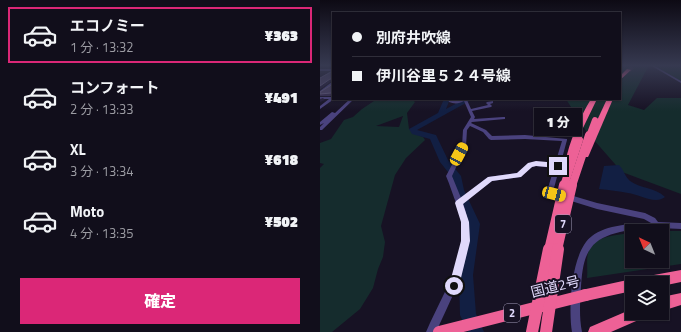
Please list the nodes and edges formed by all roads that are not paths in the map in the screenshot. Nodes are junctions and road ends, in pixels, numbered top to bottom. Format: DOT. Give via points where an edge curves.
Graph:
graph roads {
  1 [pos="332,84"];
  2 [pos="320,93"];
  3 [pos="320,98"];
  4 [pos="332,98"];
  5 [pos="332,99"];
  6 [pos="346,100"];
  7 [pos="351,100"];
  8 [pos="451,100"];
  9 [pos="466,100"];
  10 [pos="594,100"];
  11 [pos="599,100"];
  12 [pos="605,100"];
  13 [pos="610,100"];
  14 [pos="492,102"];
  15 [pos="320,108"];
  16 [pos="470,110"];
  17 [pos="503,118"];
  18 [pos="470,122"];
  19 [pos="320,124"];
  20 [pos="320,130"];
  21 [pos="558,166"];
  22 [pos="563,196"];
  23 [pos="570,198"];
  24 [pos="462,201"];
  25 [pos="655,224"];
  26 [pos="669,226"];
  27 [pos="681,226"];
  28 [pos="625,229"];
  29 [pos="681,276"];
  30 [pos="669,278"];
  31 [pos="625,287"];
  32 [pos="681,299"];
  33 [pos="669,302"];
  34 [pos="625,319"];
  35 [pos="432,332"];
  36 [pos="439,332"];
  37 [pos="534,332"];
  38 [pos="542,332"];
  39 [pos="546,332"];
  40 [pos="577,332"];
  41 [pos="595,332"];
  1 -- 2 [label="street"];
  3 -- 4 [label="street"];
  5 -- 15 [label="street"];
  6 -- 19 [label="street"];
  7 -- 20 [label="street"];
  8 -- 9 [label="street" via="453,103"];
  9 -- 16 [label="street"];
  10 -- 37 [label="highway" via="572,143"];
  11 -- 37 [label="highway, 7, bridge" via="579,140 560,199"];
  12 -- 39 [label="highway, 7, bridge" via="580,157 568,202 558,249"];
  13 -- 38 [label="highway" via="568,192 558,232"];
  14 -- 16 [label="street" via="488,103 490,106"];
  16 -- 18 [label="street" via="473,117"];
  17 -- 18 [label="street"];
  18 -- 21 [label="street" via="488,133 491,138 566,140"];
  18 -- 24 [label="street" via="465,130 464,146 449,176"];
  21 -- 22 [label="street" via="551,188 554,194"];
  21 -- 24 [label="street" via="530,165 518,175 490,179"];
  23 -- 25 [label="street" via="645,216"];
  24 -- 35 [label="street" via="466,241 454,286"];
  26 -- 27 [label="street"];
  28 -- 40 [label="street" via="598,235 588,244 579,267 574,317"];
  29 -- 30 [label="highway"];
  31 -- 36 [label="highway, 国道2号 / 2, bridge"];
  32 -- 33 [label="highway"];
  34 -- 41 [label="highway"];
}
